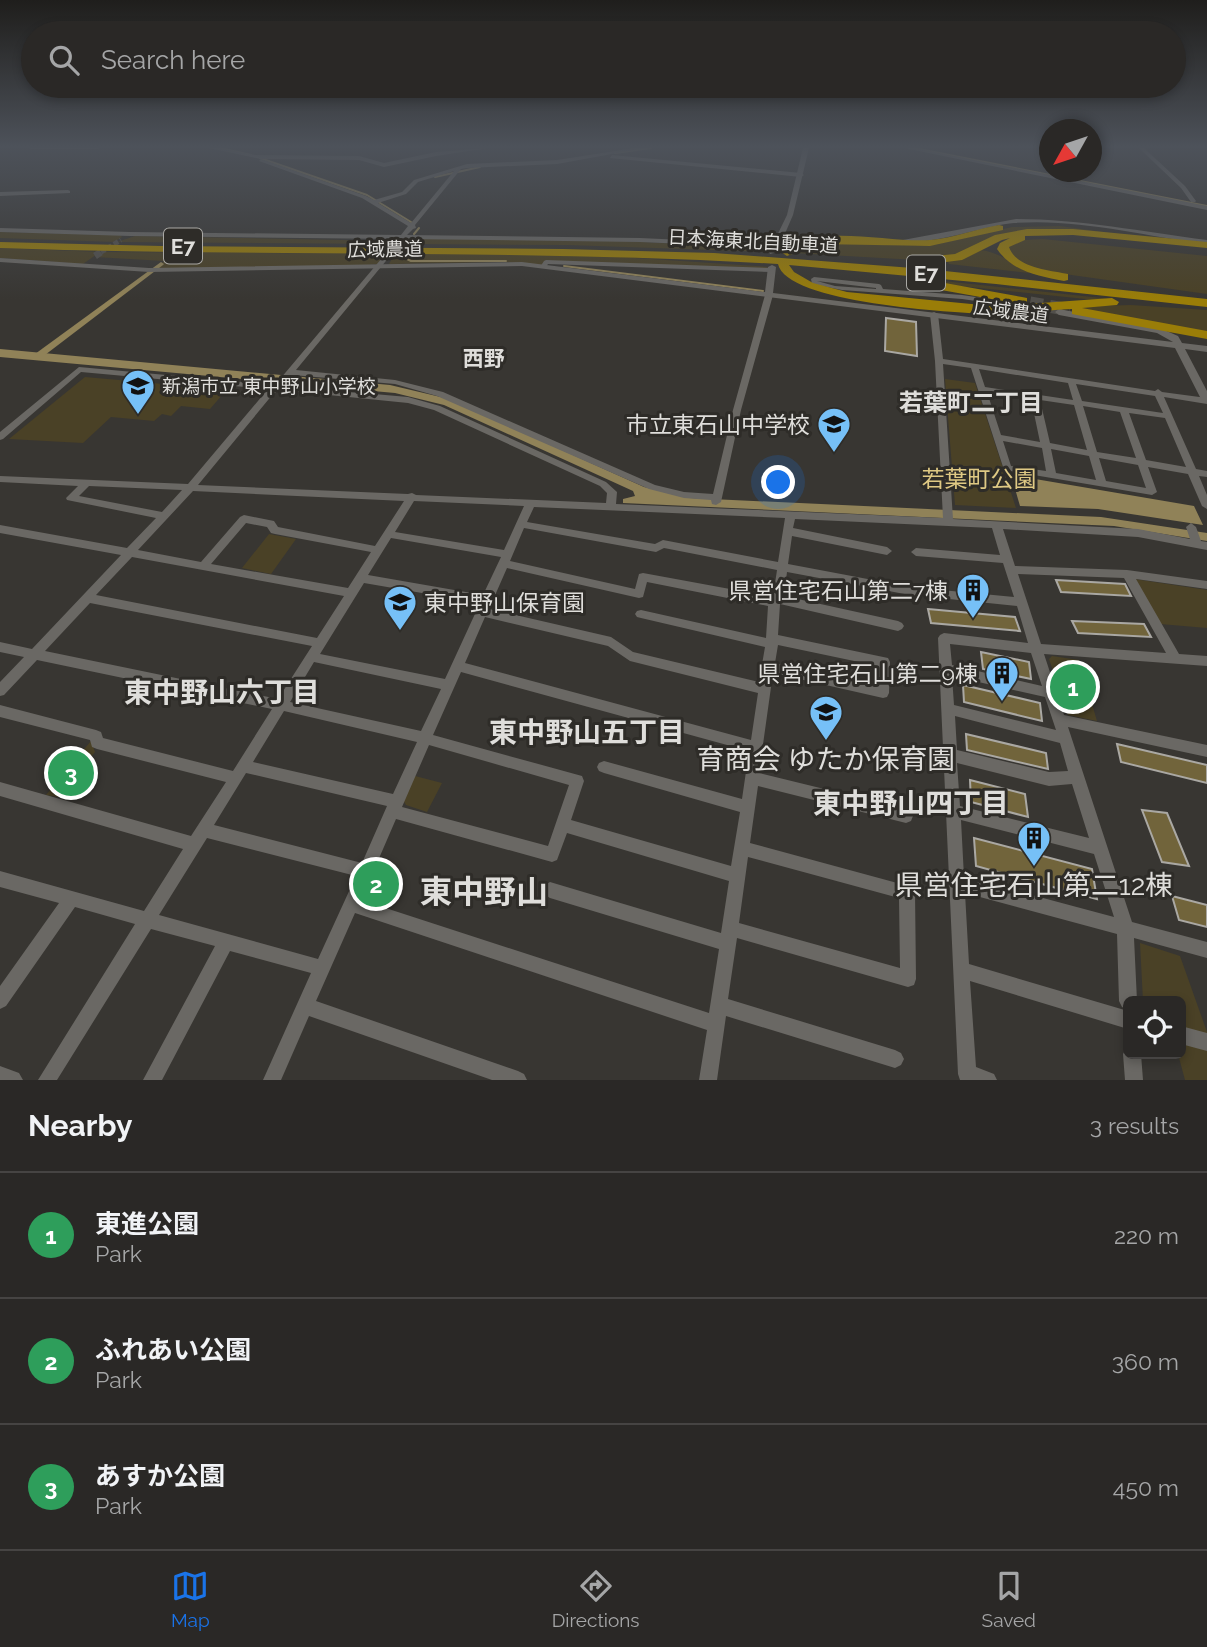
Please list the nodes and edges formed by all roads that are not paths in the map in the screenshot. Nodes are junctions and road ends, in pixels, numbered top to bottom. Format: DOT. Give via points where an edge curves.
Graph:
graph roads {
  1 [pos="364,198"];
  2 [pos="386,198"];
  3 [pos="436,198"];
  4 [pos="795,198"];
  5 [pos="1159,198"];
  6 [pos="1191,198"];
  7 [pos="1193,201"];
  8 [pos="374,202"];
  9 [pos="1207,208"];
  10 [pos="414,227"];
  11 [pos="0,230"];
  12 [pos="130,234"];
  13 [pos="403,237"];
  14 [pos="121,240"];
  15 [pos="1172,242"];
  16 [pos="0,243"];
  17 [pos="1207,244"];
  18 [pos="774,247"];
  19 [pos="419,249"];
  20 [pos="788,252"];
  21 [pos="645,254"];
  22 [pos="728,254"];
  23 [pos="1207,254"];
  24 [pos="0,260"];
  25 [pos="380,267"];
  26 [pos="543,267"];
  27 [pos="776,268"];
  28 [pos="880,291"];
  29 [pos="769,295"];
  30 [pos="1207,301"];
  31 [pos="1024,304"];
  32 [pos="1065,311"];
  33 [pos="934,316"];
  34 [pos="1207,335"];
  35 [pos="1180,348"];
  36 [pos="1207,351"];
  37 [pos="939,361"];
  38 [pos="974,366"];
  39 [pos="290,372"];
  40 [pos="1072,380"];
  41 [pos="279,386"];
  42 [pos="981,389"];
  43 [pos="1157,392"];
  44 [pos="446,397"];
  45 [pos="1035,397"];
  46 [pos="1207,400"];
  47 [pos="1079,403"];
  48 [pos="439,405"];
  49 [pos="1123,409"];
  50 [pos="1168,416"];
  51 [pos="0,437"];
  52 [pos="997,437"];
  53 [pos="523,438"];
  54 [pos="1046,445"];
  55 [pos="1093,453"];
  56 [pos="1141,461"];
  57 [pos="1192,471"];
  58 [pos="1207,474"];
  59 [pos="1052,475"];
  60 [pos="0,479"];
  61 [pos="87,483"];
  62 [pos="621,483"];
  63 [pos="1102,484"];
  64 [pos="192,486"];
  65 [pos="412,496"];
  66 [pos="530,504"];
  67 [pos="717,505"];
  68 [pos="611,506"];
  69 [pos="1207,506"];
  70 [pos="164,516"];
  71 [pos="948,522"];
  72 [pos="789,523"];
  73 [pos="521,524"];
  74 [pos="996,524"];
  75 [pos="1191,527"];
  76 [pos="0,529"];
  77 [pos="388,534"];
  78 [pos="1202,545"];
  79 [pos="378,550"];
  80 [pos="887,551"];
  81 [pos="131,552"];
  82 [pos="916,552"];
  83 [pos="505,559"];
  84 [pos="1010,565"];
  85 [pos="204,566"];
  86 [pos="783,567"];
  87 [pos="1127,574"];
  88 [pos="361,578"];
  89 [pos="1207,585"];
  90 [pos="351,593"];
  91 [pos="88,598"];
  92 [pos="776,601"];
  93 [pos="1022,602"];
  94 [pos="483,606"];
  95 [pos="641,614"];
  96 [pos="898,626"];
  97 [pos="772,641"];
  98 [pos="320,643"];
  99 [pos="0,647"];
  100 [pos="1037,649"];
  101 [pos="35,654"];
  102 [pos="312,657"];
  103 [pos="1176,660"];
  104 [pos="1207,661"];
  105 [pos="456,666"];
  106 [pos="768,667"];
  107 [pos="946,669"];
  108 [pos="448,685"];
  109 [pos="765,689"];
  110 [pos="0,691"];
  111 [pos="1050,693"];
  112 [pos="281,705"];
  113 [pos="948,709"];
  114 [pos="0,711"];
  115 [pos="1060,720"];
  116 [pos="424,738"];
  117 [pos="1066,738"];
  118 [pos="757,747"];
  119 [pos="1207,751"];
  120 [pos="950,755"];
  121 [pos="604,767"];
  122 [pos="240,772"];
  123 [pos="1078,776"];
  124 [pos="752,778"];
  125 [pos="0,789"];
  126 [pos="393,806"];
  127 [pos="748,808"];
  128 [pos="954,811"];
  129 [pos="906,817"];
  130 [pos="562,824"];
  131 [pos="205,830"];
  132 [pos="195,845"];
  133 [pos="742,848"];
  134 [pos="1101,848"];
  135 [pos="365,871"];
  136 [pos="738,876"];
  137 [pos="0,879"];
  138 [pos="957,883"];
  139 [pos="550,890"];
  140 [pos="71,899"];
  141 [pos="350,904"];
  142 [pos="147,920"];
  143 [pos="1125,926"];
  144 [pos="729,936"];
  145 [pos="226,942"];
  146 [pos="1207,950"];
  147 [pos="321,968"];
  148 [pos="962,970"];
  149 [pos="1128,996"];
  150 [pos="0,1000"];
  151 [pos="719,1005"];
  152 [pos="304,1006"];
  153 [pos="1123,1018"];
  154 [pos="716,1024"];
  155 [pos="1186,1036"];
  156 [pos="1207,1042"];
  157 [pos="895,1059"];
  158 [pos="1132,1059"];
  159 [pos="492,1076"];
  160 [pos="0,1077"];
  161 [pos="12,1080"];
  162 [pos="47,1080"];
  163 [pos="152,1080"];
  164 [pos="272,1080"];
  165 [pos="518,1080"];
  166 [pos="708,1080"];
  167 [pos="988,1080"];
  168 [pos="1134,1080"];
  1 -- 8 [label="street"];
  2 -- 8 [label="street"];
  3 -- 10 [label="street"];
  4 -- 18 [label="street"];
  5 -- 9 [label="street"];
  6 -- 7 [label="street"];
  8 -- 10 [label="street"];
  10 -- 13 [label="street"];
  11 -- 12 [label="street"];
  12 -- 13 [label="street"];
  12 -- 14 [label="street"];
  13 -- 18 [label="street" via="627,239"];
  13 -- 25 [label="street"];
  15 -- 17 [label="highway"];
  15 -- 20 [label="highway" via="1035,224 929,243 810,242"];
  15 -- 22 [label="highway" via="1042,231 999,237 958,257 936,261"];
  16 -- 19 [label="highway, 日本海東北自動車道 / E7" via="137,250"];
  17 -- 18 [label="street" via="1034,221 916,240 827,236"];
  19 -- 21 [label="highway, 日本海東北自動車道 / E7"];
  19 -- 22 [label="highway, 日本海東北自動車道 / E7"];
  21 -- 30 [label="highway, 日本海東北自動車道 / E7" via="887,269"];
  21 -- 31 [label="highway" via="833,269"];
  22 -- 30 [label="highway, 日本海東北自動車道 / E7" via="940,270"];
  23 -- 30 [label="highway" via="1035,237 1009,242 1003,249 1015,262 1047,273"];
  24 -- 25 [label="street, 広域農道" via="149,271"];
  25 -- 26 [label="street, 広域農道"];
  25 -- 39 [label="street"];
  26 -- 27 [label="street" via="546,262"];
  26 -- 29 [label="street, 広域農道"];
  27 -- 29 [label="street"];
  27 -- 30 [label="highway" via="832,293 956,308 1010,310"];
  28 -- 28 [label="street" via="825,286 814,279 879,286"];
  28 -- 31 [label="street"];
  29 -- 33 [label="street, 広域農道"];
  29 -- 67 [label="street"];
  32 -- 34 [label="highway"];
  32 -- 35 [label="street" via="1163,332 1173,336"];
  33 -- 35 [label="street, 広域農道"];
  33 -- 37 [label="street"];
  35 -- 36 [label="street, 広域農道"];
  35 -- 46 [label="street"];
  37 -- 38 [label="street"];
  37 -- 71 [label="street"];
  38 -- 40 [label="street"];
  38 -- 42 [label="street"];
  39 -- 41 [label="street"];
  39 -- 53 [label="street" via="410,385 446,396"];
  40 -- 43 [label="street"];
  40 -- 47 [label="street"];
  41 -- 51 [label="street" via="79,369"];
  41 -- 53 [label="street" via="424,403"];
  41 -- 64 [label="street"];
  42 -- 45 [label="street"];
  42 -- 52 [label="street"];
  43 -- 46 [label="street"];
  43 -- 50 [label="street"];
  44 -- 48 [label="street"];
  45 -- 47 [label="street"];
  45 -- 54 [label="street"];
  47 -- 49 [label="street"];
  47 -- 55 [label="street"];
  49 -- 50 [label="street"];
  49 -- 56 [label="street"];
  50 -- 57 [label="street"];
  52 -- 54 [label="street"];
  52 -- 59 [label="street" via="1007,468"];
  53 -- 62 [label="street"];
  53 -- 62 [label="street" via="603,484"];
  54 -- 55 [label="street"];
  54 -- 59 [label="street"];
  55 -- 56 [label="street"];
  55 -- 63 [label="street"];
  56 -- 57 [label="street"];
  56 -- 63 [label="street" via="1152,492"];
  57 -- 58 [label="street"];
  57 -- 69 [label="street"];
  59 -- 63 [label="street"];
  60 -- 61 [label="street"];
  61 -- 64 [label="street"];
  61 -- 70 [label="street" via="71,498"];
  62 -- 67 [label="street"];
  62 -- 68 [label="street"];
  64 -- 65 [label="street"];
  64 -- 70 [label="street"];
  65 -- 66 [label="street"];
  65 -- 77 [label="street"];
  66 -- 68 [label="street"];
  66 -- 73 [label="street"];
  67 -- 68 [label="street"];
  67 -- 72 [label="street"];
  70 -- 81 [label="street"];
  71 -- 72 [label="street"];
  71 -- 74 [label="street"];
  72 -- 80 [label="street"];
  72 -- 86 [label="street"];
  73 -- 83 [label="street"];
  73 -- 86 [label="street"];
  74 -- 78 [label="street" via="1138,533"];
  74 -- 84 [label="street"];
  75 -- 78 [label="street"];
  76 -- 81 [label="street"];
  77 -- 79 [label="street"];
  77 -- 83 [label="street"];
  79 -- 85 [label="street" via="275,530 270,524 244,519"];
  79 -- 88 [label="street"];
  81 -- 85 [label="street"];
  81 -- 91 [label="street"];
  82 -- 84 [label="street"];
  83 -- 92 [label="street" via="639,594 643,576"];
  83 -- 94 [label="street"];
  84 -- 87 [label="street"];
  84 -- 93 [label="street"];
  85 -- 90 [label="street"];
  86 -- 92 [label="street"];
  86 -- 93 [label="street" via="910,591"];
  87 -- 89 [label="street"];
  87 -- 103 [label="street"];
  88 -- 90 [label="street"];
  88 -- 94 [label="street"];
  90 -- 98 [label="street"];
  91 -- 98 [label="street"];
  91 -- 101 [label="street"];
  92 -- 96 [label="street"];
  92 -- 97 [label="street"];
  93 -- 100 [label="street"];
  94 -- 105 [label="street"];
  94 -- 109 [label="street" via="611,642 630,656"];
  95 -- 97 [label="street"];
  97 -- 106 [label="street"];
  97 -- 106 [label="street" via="884,663 883,693"];
  98 -- 102 [label="street"];
  99 -- 101 [label="street"];
  100 -- 103 [label="street"];
  100 -- 107 [label="street" via="944,638"];
  100 -- 111 [label="street"];
  101 -- 110 [label="street"];
  101 -- 112 [label="street"];
  102 -- 108 [label="street"];
  102 -- 112 [label="street"];
  103 -- 104 [label="street"];
  105 -- 108 [label="street"];
  105 -- 118 [label="street"];
  106 -- 109 [label="street"];
  107 -- 111 [label="street"];
  107 -- 113 [label="street"];
  108 -- 116 [label="street"];
  109 -- 118 [label="street"];
  111 -- 115 [label="street"];
  112 -- 116 [label="street"];
  112 -- 122 [label="street"];
  113 -- 117 [label="street"];
  113 -- 120 [label="street"];
  114 -- 122 [label="street" via="96,736 97,743"];
  115 -- 117 [label="street"];
  115 -- 119 [label="street"];
  116 -- 126 [label="street"];
  116 -- 130 [label="street" via="577,781"];
  117 -- 123 [label="street"];
  118 -- 124 [label="street"];
  120 -- 123 [label="street" via="1049,779"];
  120 -- 128 [label="street"];
  121 -- 127 [label="street"];
  122 -- 126 [label="street"];
  122 -- 131 [label="street"];
  123 -- 134 [label="street"];
  124 -- 127 [label="street"];
  124 -- 129 [label="street"];
  125 -- 132 [label="street"];
  126 -- 130 [label="street" via="552,855"];
  126 -- 135 [label="street"];
  127 -- 133 [label="street"];
  128 -- 134 [label="street"];
  128 -- 138 [label="street"];
  130 -- 136 [label="street"];
  131 -- 132 [label="street"];
  131 -- 135 [label="street"];
  132 -- 142 [label="street"];
  133 -- 136 [label="street"];
  133 -- 144 [label="street" via="908,892 908,979"];
  134 -- 143 [label="street"];
  135 -- 141 [label="street"];
  136 -- 144 [label="street"];
  137 -- 140 [label="street"];
  138 -- 143 [label="street"];
  138 -- 148 [label="street"];
  139 -- 144 [label="street"];
  140 -- 142 [label="street"];
  140 -- 150 [label="street"];
  141 -- 147 [label="street"];
  141 -- 154 [label="street"];
  142 -- 145 [label="street"];
  142 -- 162 [label="street"];
  143 -- 146 [label="street"];
  143 -- 149 [label="street"];
  144 -- 151 [label="street"];
  145 -- 147 [label="street"];
  145 -- 163 [label="street"];
  147 -- 152 [label="street"];
  148 -- 153 [label="street"];
  148 -- 167 [label="street" via="967,1074"];
  151 -- 154 [label="street"];
  151 -- 157 [label="street"];
  152 -- 159 [label="street"];
  152 -- 164 [label="street"];
  154 -- 166 [label="street"];
  155 -- 156 [label="street"];
  158 -- 168 [label="street"];
  159 -- 165 [label="street"];
  160 -- 161 [label="street"];
}
